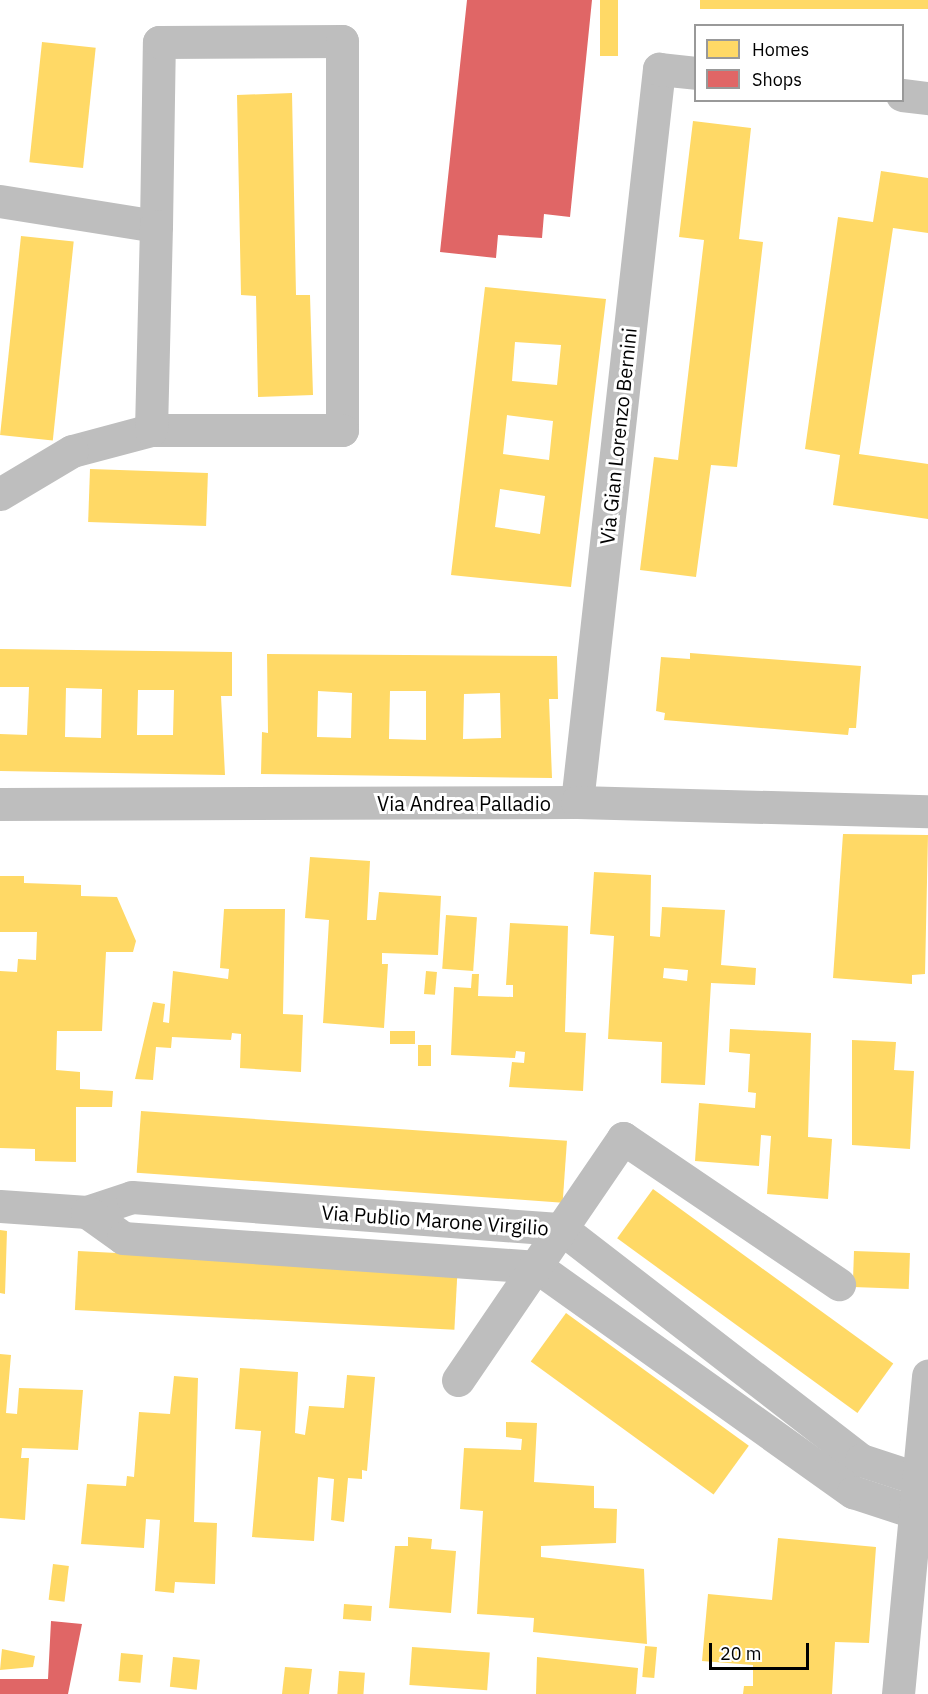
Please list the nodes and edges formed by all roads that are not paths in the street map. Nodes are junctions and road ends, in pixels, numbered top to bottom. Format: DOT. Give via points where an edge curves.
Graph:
graph roads {
  1 [pos="694,73"];
  2 [pos="904,95"];
  3 [pos="928,98"];
  4 [pos="0,201"];
  5 [pos="156,226"];
  6 [pos="151,430"];
  7 [pos="0,494"];
  8 [pos="577,802"];
  9 [pos="0,804"];
  10 [pos="928,811"];
  11 [pos="0,1206"];
  12 [pos="87,1212"];
  13 [pos="562,1229"];
  14 [pos="537,1267"];
  15 [pos="839,1284"];
  16 [pos="928,1375"];
  17 [pos="458,1380"];
  18 [pos="923,1462"];
  19 [pos="914,1512"];
  20 [pos="898,1694"];
  1 -- 8 [label="street, Via Gian Lorenzo Bernini" via="659,69"];
  2 -- 3 [label="street"];
  4 -- 5 [label="street"];
  5 -- 6 [label="street"];
  5 -- 6 [label="street" via="159,42 342,41 342,430"];
  6 -- 7 [label="street" via="72,451"];
  8 -- 9 [label="street, Via Andrea Palladio"];
  8 -- 10 [label="street, Via Andrea Palladio"];
  11 -- 12 [label="street, Via Publio Marone Virgilio"];
  12 -- 13 [label="street, Via Publio Marone Virgilio" via="132,1197"];
  12 -- 14 [label="street, Via Publio Marone Virgilio" via="123,1238"];
  13 -- 14 [label="street"];
  13 -- 15 [label="street" via="623,1138"];
  13 -- 18 [label="street, Via Publio Marone Virgilio" via="861,1460"];
  14 -- 17 [label="street"];
  14 -- 19 [label="street, Via Publio Marone Virgilio" via="853,1492"];
  16 -- 18 [label="street"];
  18 -- 19 [label="street"];
  19 -- 20 [label="street"];
}
